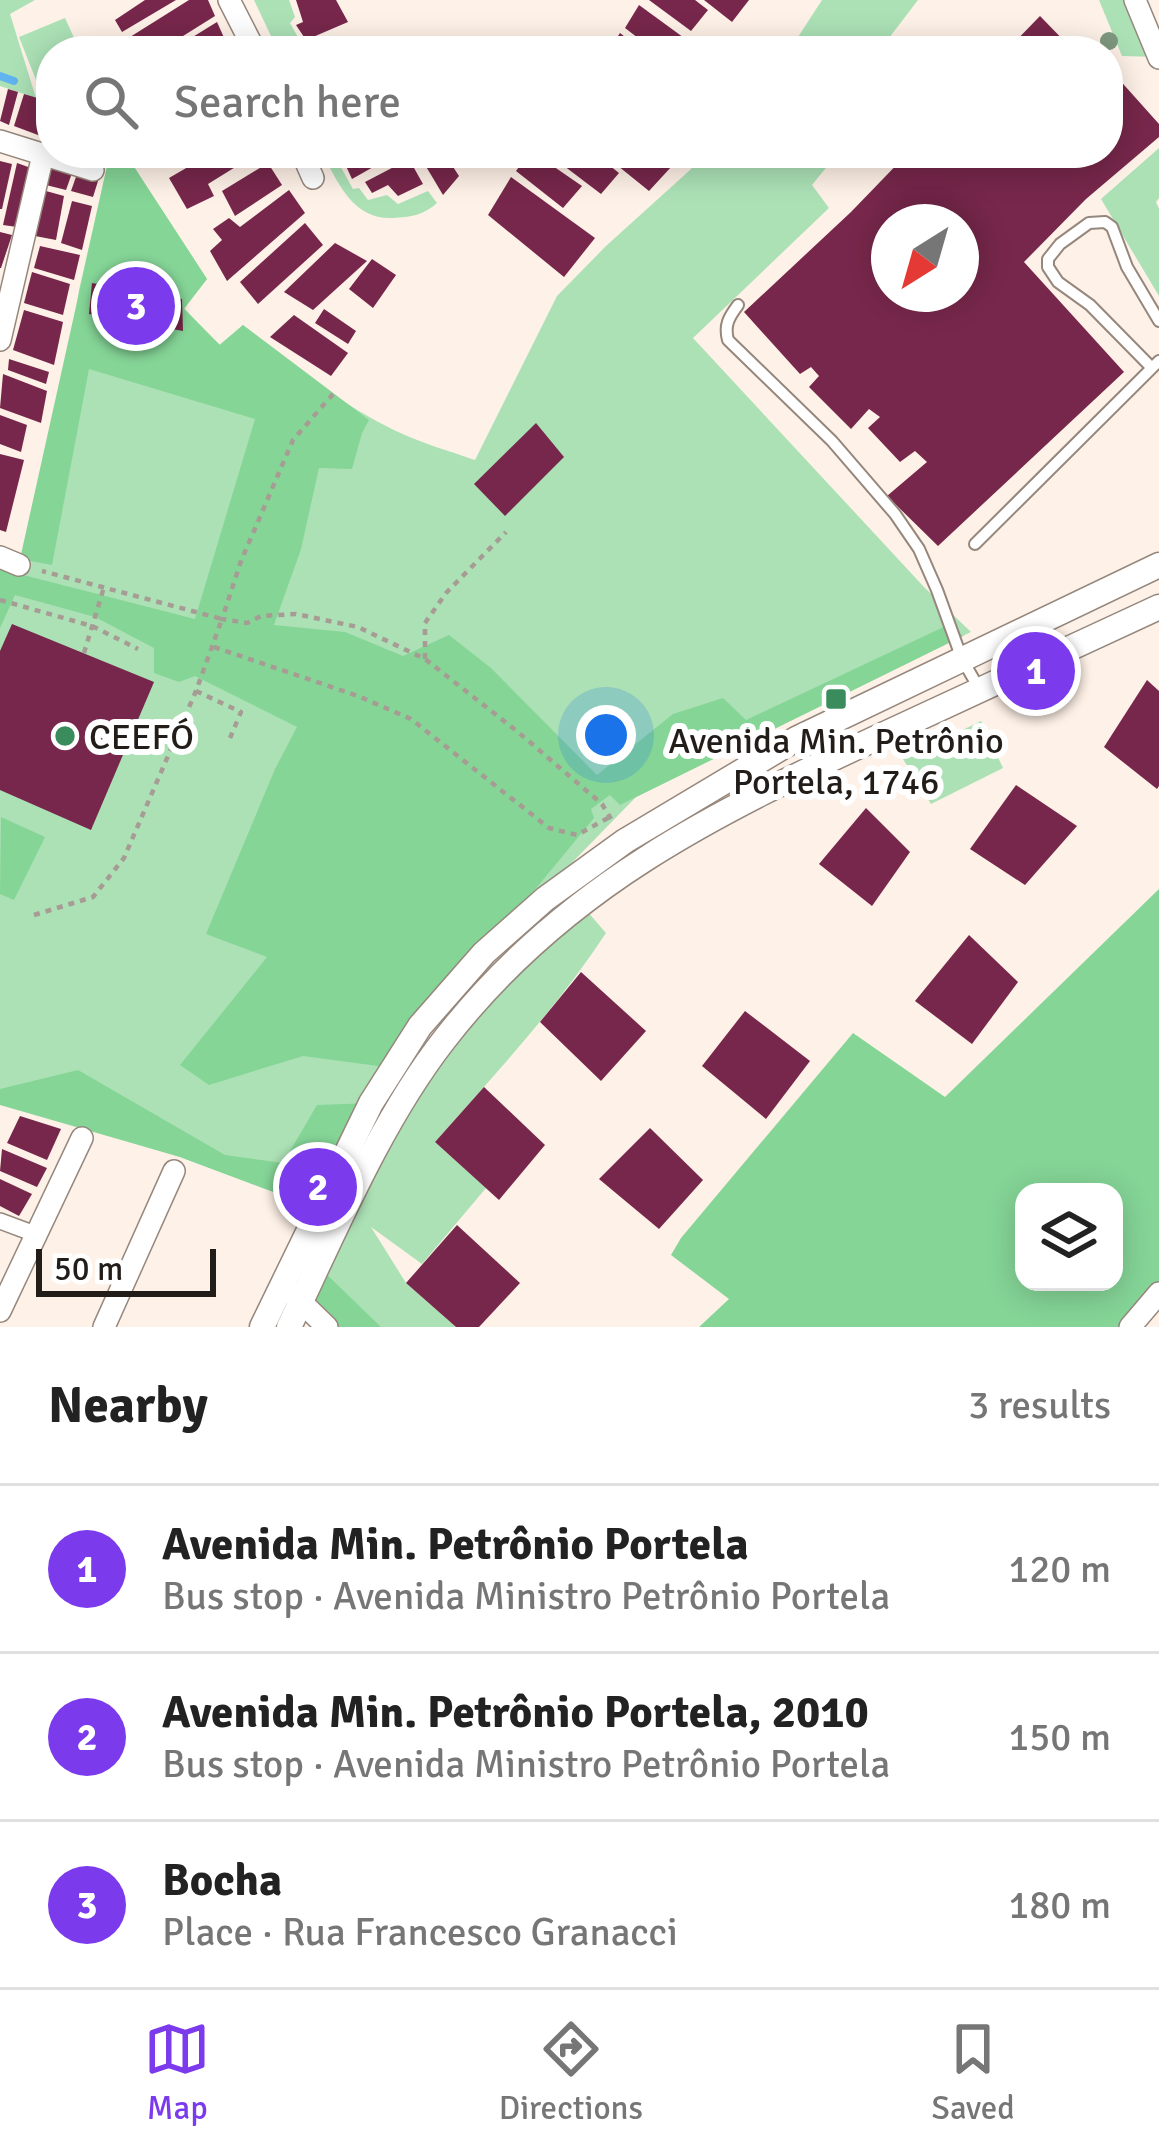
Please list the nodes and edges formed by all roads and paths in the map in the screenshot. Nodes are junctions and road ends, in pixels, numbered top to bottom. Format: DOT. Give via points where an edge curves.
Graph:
graph roads {
  1 [pos="229,0"];
  2 [pos="1135,0"];
  3 [pos="1153,34"];
  4 [pos="247,36"];
  5 [pos="1159,58"];
  6 [pos="0,141"];
  7 [pos="36,152"];
  8 [pos="41,168"];
  9 [pos="86,168"];
  10 [pos="309,168"];
  11 [pos="93,170"];
  12 [pos="313,178"];
  13 [pos="738,305"];
  14 [pos="1159,321"];
  15 [pos="0,340"];
  16 [pos="1155,364"];
  17 [pos="333,394"];
  18 [pos="506,532"];
  19 [pos="974,544"];
  20 [pos="9,561"];
  21 [pos="1159,565"];
  22 [pos="104,587"];
  23 [pos="0,600"];
  24 [pos="1159,607"];
  25 [pos="222,619"];
  26 [pos="92,626"];
  27 [pos="214,646"];
  28 [pos="139,649"];
  29 [pos="84,653"];
  30 [pos="425,659"];
  31 [pos="962,659"];
  32 [pos="980,690"];
  33 [pos="196,691"];
  34 [pos="230,738"];
  35 [pos="610,817"];
  36 [pos="625,841"];
  37 [pos="34,915"];
  38 [pos="82,1138"];
  39 [pos="174,1172"];
  40 [pos="0,1221"];
  41 [pos="35,1234"];
  42 [pos="292,1293"];
  43 [pos="1159,1294"];
  44 [pos="0,1311"];
  45 [pos="104,1327"];
  46 [pos="262,1327"];
  47 [pos="289,1327"];
  48 [pos="327,1327"];
  49 [pos="1130,1327"];
  1 -- 4 [label="street"];
  2 -- 3 [label="street"];
  3 -- 5 [label="street"];
  6 -- 7 [label="street"];
  8 -- 15 [label="street"];
  9 -- 11 [label="street"];
  10 -- 12 [label="street"];
  13 -- 31 [label="lane" via="725,328 728,340 895,514 938,590"];
  14 -- 16 [label="lane" via="1105,222 1089,224 1048,259 1052,276"];
  16 -- 19 [label="lane"];
  17 -- 25 [label="path" via="293,440"];
  18 -- 30 [label="path" via="425,623"];
  20 -- 22 [label="path"];
  21 -- 31 [label="street"];
  22 -- 25 [label="path"];
  22 -- 26 [label="path"];
  23 -- 26 [label="path"];
  24 -- 32 [label="street"];
  25 -- 27 [label="path"];
  25 -- 30 [label="path" via="296,614 358,627"];
  26 -- 28 [label="path"];
  26 -- 29 [label="path"];
  27 -- 33 [label="path"];
  27 -- 35 [label="path" via="411,719 549,828 577,836"];
  30 -- 35 [label="path"];
  31 -- 32 [label="lane"];
  31 -- 36 [label="street" via="796,739"];
  32 -- 42 [label="street" via="693,828 603,885 520,953 443,1040"];
  33 -- 34 [label="path" via="241,712"];
  33 -- 37 [label="path" via="124,858 93,897"];
  35 -- 36 [label="path"];
  36 -- 42 [label="street" via="484,953 421,1026 371,1103"];
  38 -- 41 [label="street"];
  39 -- 45 [label="street"];
  40 -- 41 [label="street"];
  41 -- 44 [label="street"];
  42 -- 46 [label="street"];
  42 -- 47 [label="street"];
  42 -- 48 [label="street"];
  43 -- 49 [label="street"];
}
